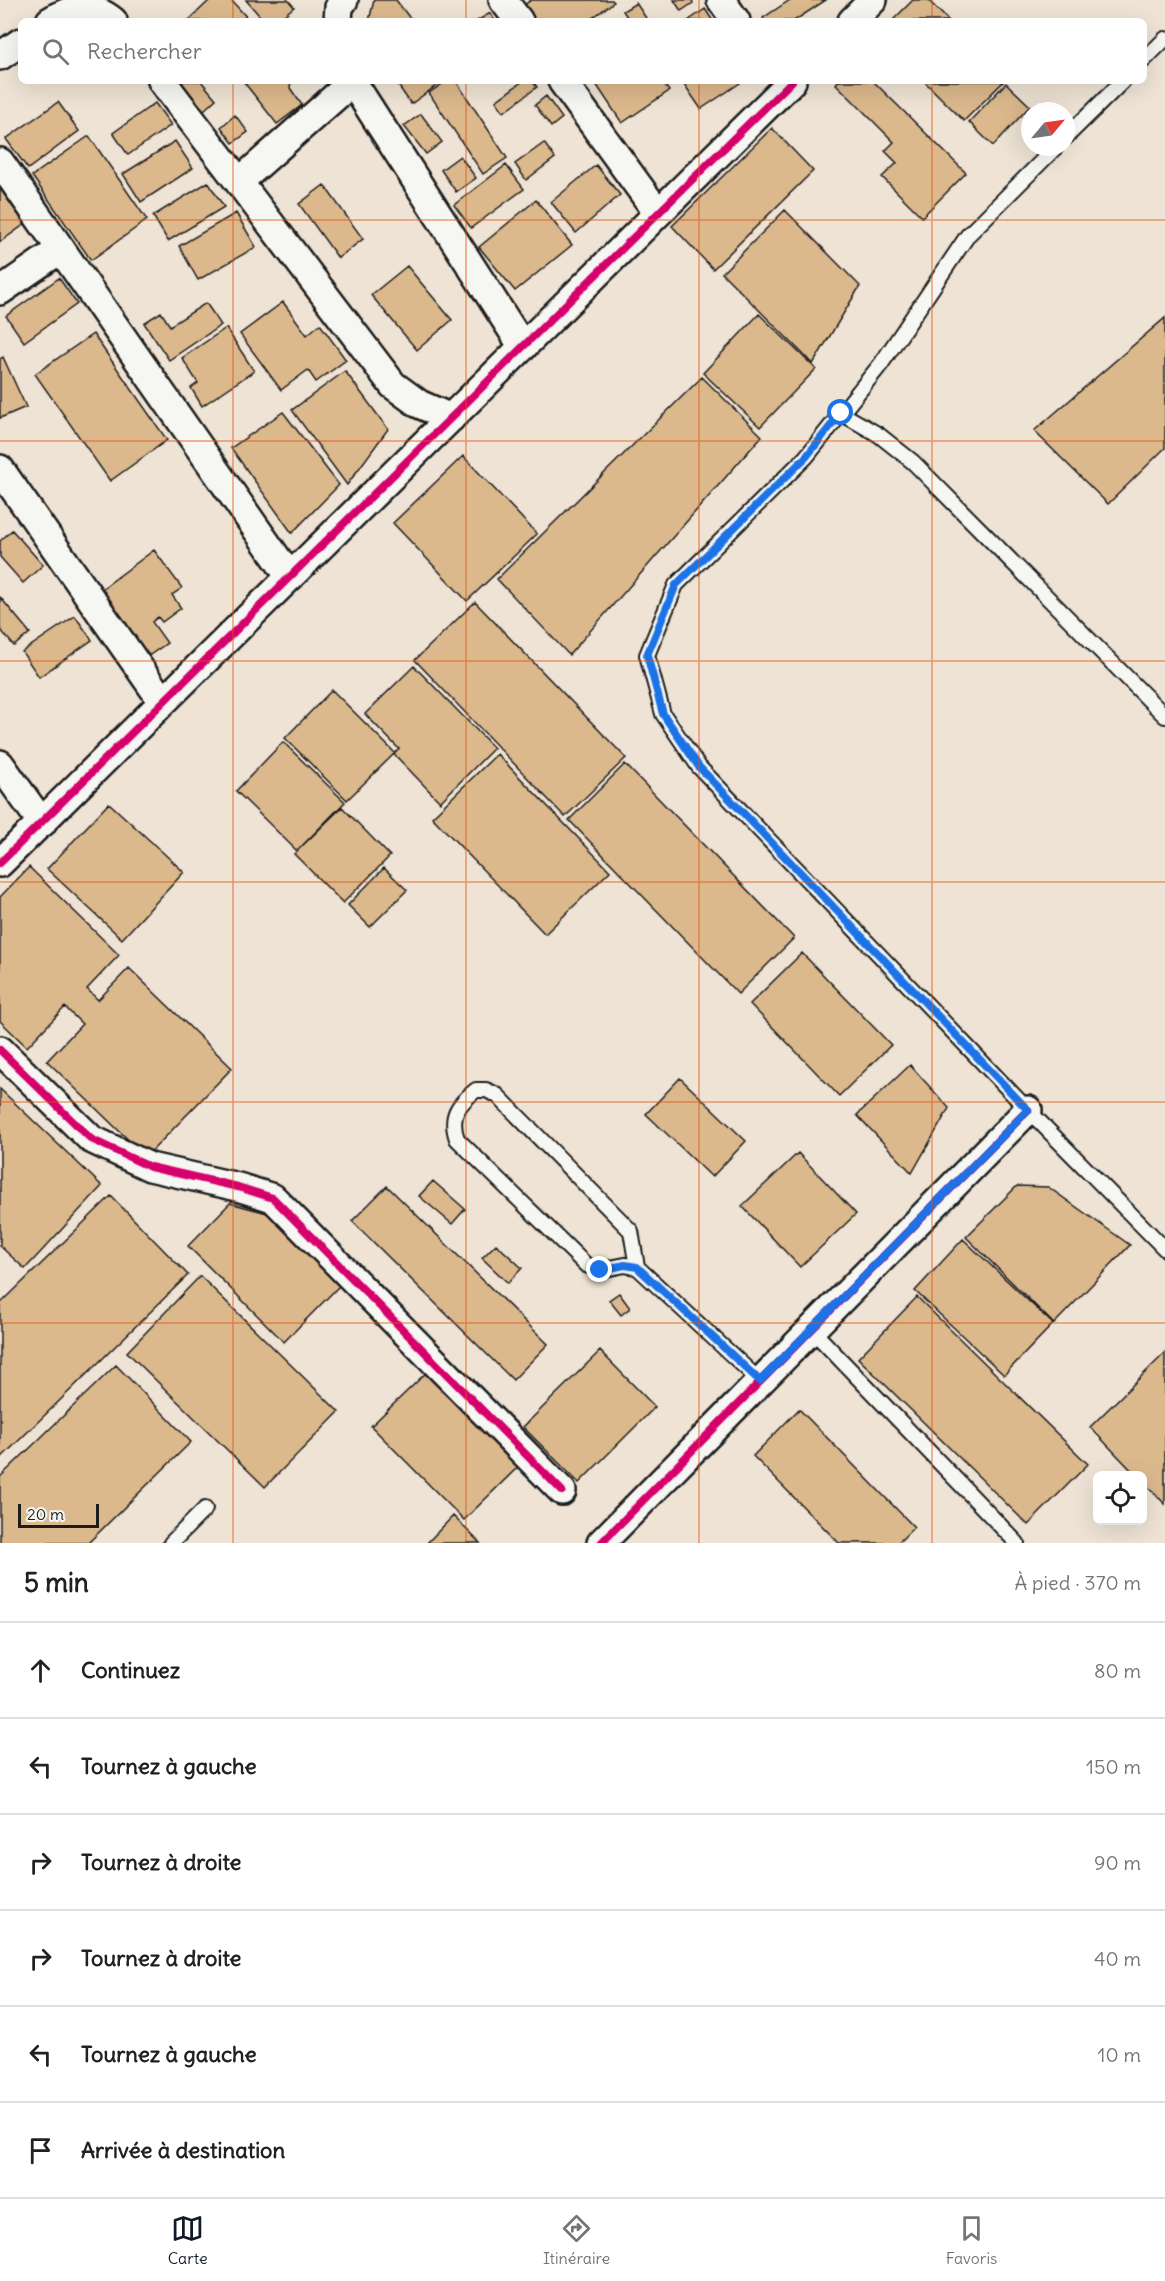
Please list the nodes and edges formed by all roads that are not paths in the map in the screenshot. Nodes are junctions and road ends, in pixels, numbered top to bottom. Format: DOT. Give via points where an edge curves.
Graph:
graph roads {
  1 [pos="503,0"];
  2 [pos="721,0"];
  3 [pos="873,0"];
  4 [pos="56,18"];
  5 [pos="109,18"];
  6 [pos="517,18"];
  7 [pos="734,18"];
  8 [pos="855,18"];
  9 [pos="1165,39"];
  10 [pos="18,44"];
  11 [pos="0,56"];
  12 [pos="1147,57"];
  13 [pos="164,84"];
  14 [pos="349,84"];
  15 [pos="354,84"];
  16 [pos="564,84"];
  17 [pos="785,84"];
  18 [pos="1120,84"];
  19 [pos="1075,128"];
  20 [pos="1047,156"];
  21 [pos="0,162"];
  22 [pos="239,182"];
  23 [pos="658,213"];
  24 [pos="60,249"];
  25 [pos="0,291"];
  26 [pos="523,347"];
  27 [pos="841,413"];
  28 [pos="451,418"];
  29 [pos="0,469"];
  30 [pos="290,577"];
  31 [pos="163,702"];
  32 [pos="1165,716"];
  33 [pos="0,764"];
  34 [pos="42,823"];
  35 [pos="0,863"];
  36 [pos="0,1050"];
  37 [pos="1028,1110"];
  38 [pos="1165,1249"];
  39 [pos="637,1267"];
  40 [pos="811,1329"];
  41 [pos="760,1381"];
  42 [pos="562,1491"];
  43 [pos="205,1509"];
  44 [pos="171,1543"];
  45 [pos="602,1543"];
  46 [pos="1017,1543"];
  1 -- 6 [label="street"];
  2 -- 7 [label="street"];
  3 -- 8 [label="street"];
  4 -- 5 [label="street" via="73,10 90,9"];
  9 -- 12 [label="lane"];
  10 -- 11 [label="street"];
  13 -- 22 [label="street"];
  14 -- 22 [label="street"];
  15 -- 26 [label="street"];
  16 -- 23 [label="street"];
  17 -- 23 [label="street"];
  18 -- 19 [label="lane"];
  20 -- 27 [label="lane" via="968,235 881,364"];
  21 -- 24 [label="street"];
  22 -- 28 [label="street" via="393,385 419,404"];
  23 -- 26 [label="street"];
  24 -- 25 [label="street"];
  24 -- 30 [label="street"];
  26 -- 28 [label="street"];
  27 -- 32 [label="lane" via="879,435 913,462"];
  27 -- 37 [label="lane" via="806,457 676,585 647,655 663,714 699,767"];
  28 -- 30 [label="street"];
  29 -- 31 [label="street"];
  30 -- 31 [label="street"];
  31 -- 34 [label="street"];
  33 -- 34 [label="street"];
  34 -- 35 [label="street"];
  36 -- 42 [label="street" via="92,1139 150,1167 273,1198"];
  37 -- 38 [label="lane"];
  37 -- 40 [label="street"];
  39 -- 39 [label="lane" via="631,1231 497,1095 476,1090 459,1105 453,1127 457,1139 586,1265 600,1270"];
  39 -- 41 [label="lane"];
  40 -- 41 [label="street"];
  40 -- 46 [label="lane"];
  41 -- 45 [label="street"];
  43 -- 44 [label="lane"];
}
